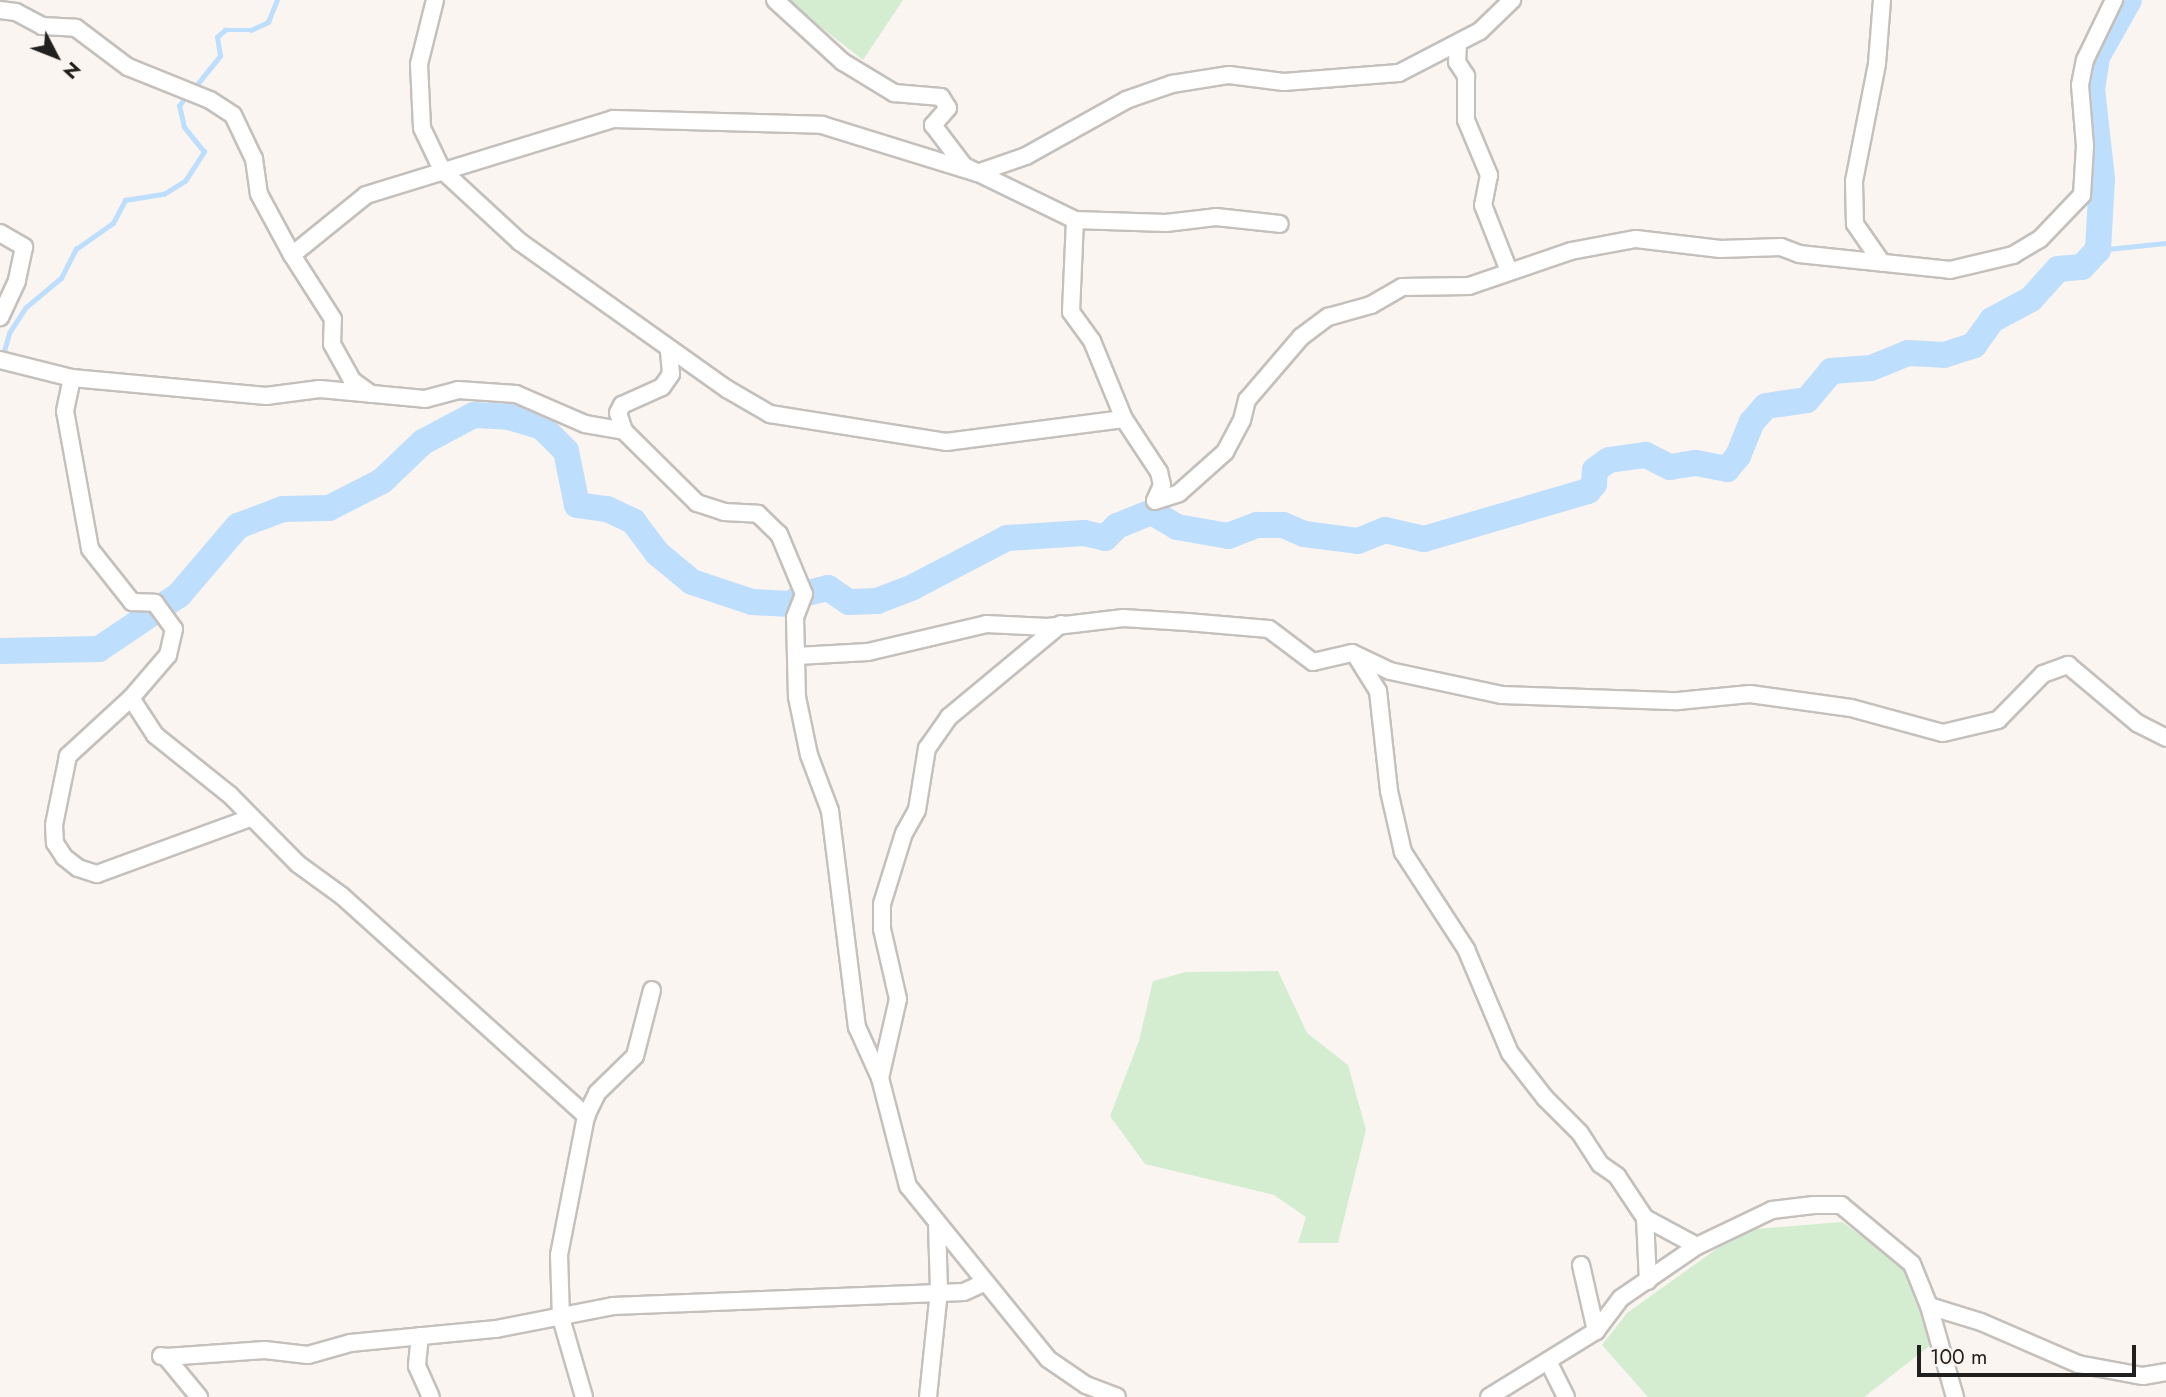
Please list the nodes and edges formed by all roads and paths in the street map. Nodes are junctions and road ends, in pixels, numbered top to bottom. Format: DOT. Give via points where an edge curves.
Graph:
graph roads {
  1 [pos="435,0"];
  2 [pos="775,0"];
  3 [pos="1512,0"];
  4 [pos="1882,0"];
  5 [pos="2114,0"];
  6 [pos="0,10"];
  7 [pos="1458,43"];
  8 [pos="442,170"];
  9 [pos="977,173"];
  10 [pos="1075,220"];
  11 [pos="1280,223"];
  12 [pos="0,233"];
  13 [pos="292,255"];
  14 [pos="1882,263"];
  15 [pos="1509,271"];
  16 [pos="0,317"];
  17 [pos="669,349"];
  18 [pos="0,360"];
  19 [pos="72,378"];
  20 [pos="371,394"];
  21 [pos="1124,419"];
  22 [pos="624,431"];
  23 [pos="1061,624"];
  24 [pos="1352,653"];
  25 [pos="797,656"];
  26 [pos="131,698"];
  27 [pos="2166,738"];
  28 [pos="250,818"];
  29 [pos="652,990"];
  30 [pos="880,1078"];
  31 [pos="586,1116"];
  32 [pos="1645,1218"];
  33 [pos="937,1225"];
  34 [pos="1697,1246"];
  35 [pos="1581,1265"];
  36 [pos="1648,1281"];
  37 [pos="983,1283"];
  38 [pos="939,1292"];
  39 [pos="1929,1306"];
  40 [pos="561,1318"];
  41 [pos="1596,1331"];
  42 [pos="420,1336"];
  43 [pos="1548,1362"];
  44 [pos="2166,1372"];
  45 [pos="198,1397"];
  46 [pos="431,1397"];
  47 [pos="584,1397"];
  48 [pos="928,1397"];
  49 [pos="1117,1397"];
  50 [pos="1489,1397"];
  51 [pos="1566,1397"];
  52 [pos="1955,1397"];
  1 -- 8 [label="street" via="419,64 422,128"];
  2 -- 9 [label="street" via="843,62 894,93 941,97 948,108 933,125 964,166"];
  3 -- 7 [label="street" via="1480,31"];
  4 -- 14 [label="street" via="1877,65 1854,181 1855,224"];
  5 -- 14 [label="street" via="2085,60 2080,85 2085,146 2082,195 2072,209 2040,239 1988,263 1950,270"];
  6 -- 13 [label="street" via="16,12 42,26 76,28 128,67 209,100 233,115 254,159 259,194"];
  7 -- 9 [label="street" via="1399,73 1284,82 1229,75 1172,84 1126,100 1026,156"];
  7 -- 15 [label="street" via="1457,62 1466,76 1466,120 1489,175 1483,205"];
  8 -- 9 [label="street" via="613,119 822,125"];
  8 -- 13 [label="street" via="366,195"];
  8 -- 17 [label="street" via="520,242"];
  9 -- 10 [label="street"];
  10 -- 11 [label="street" via="1166,223 1216,217"];
  10 -- 21 [label="street" via="1071,312 1092,341"];
  12 -- 16 [label="street" via="24,247 17,281"];
  13 -- 20 [label="street" via="333,319 332,344 345,368"];
  14 -- 15 [label="street" via="1799,254 1781,247 1720,249 1636,239 1604,243"];
  15 -- 21 [label="street" via="1469,286 1402,287 1371,305 1328,317 1301,337 1247,400 1242,421 1225,452 1179,493 1155,501 1162,485 1159,472"];
  17 -- 21 [label="street" via="770,414 822,425 946,442"];
  17 -- 22 [label="street" via="671,374 662,387 622,405 618,413"];
  18 -- 19 [label="street"];
  19 -- 20 [label="street" via="266,396 320,389"];
  19 -- 26 [label="street" via="65,411 90,549 132,602 155,603 174,629 168,655"];
  20 -- 22 [label="street" via="425,399 458,390 516,394 584,424"];
  22 -- 25 [label="street" via="697,503 724,512 758,514 779,534 804,594 795,617"];
  23 -- 24 [label="street" via="1123,618 1269,629 1313,662"];
  23 -- 25 [label="street" via="986,624 867,652"];
  23 -- 30 [label="street" via="949,717 927,748 917,810 904,833 882,904 898,999"];
  24 -- 27 [label="street" via="1390,671 1502,695 1678,701 1750,694 1851,708 1944,733 1998,720 2043,674 2068,664 2137,723"];
  24 -- 32 [label="street" via="1367,668 1378,691 1389,791 1404,852 1466,949 1510,1053 1580,1133 1600,1164 1617,1175"];
  25 -- 30 [label="street" via="799,709 809,755 830,811 857,1027"];
  26 -- 28 [label="street" via="155,735 230,795"];
  26 -- 28 [label="street" via="68,756 54,825 55,843 65,857 78,868 97,874"];
  28 -- 31 [label="street"];
  29 -- 31 [label="street" via="635,1056 597,1093"];
  30 -- 33 [label="street" via="908,1186"];
  31 -- 40 [label="street" via="559,1255"];
  32 -- 34 [label="street"];
  32 -- 36 [label="street"];
  33 -- 37 [label="street"];
  33 -- 38 [label="street"];
  34 -- 36 [label="street"];
  34 -- 39 [label="street" via="1772,1210 1841,1205 1912,1264"];
  35 -- 41 [label="street"];
  36 -- 41 [label="street" via="1621,1298"];
  37 -- 38 [label="street" via="964,1292"];
  37 -- 49 [label="street" via="1048,1359 1086,1385"];
  38 -- 40 [label="street" via="806,1296 726,1305 613,1306"];
  38 -- 48 [label="street"];
  39 -- 44 [label="street" via="1981,1322 2078,1364 2143,1376"];
  39 -- 52 [label="street"];
  40 -- 42 [label="street"];
  40 -- 47 [label="street"];
  41 -- 43 [label="street"];
  42 -- 45 [label="street" via="350,1343 309,1355 265,1350 162,1356"];
  42 -- 46 [label="street" via="417,1366"];
  43 -- 50 [label="street"];
  43 -- 51 [label="street"];
}
